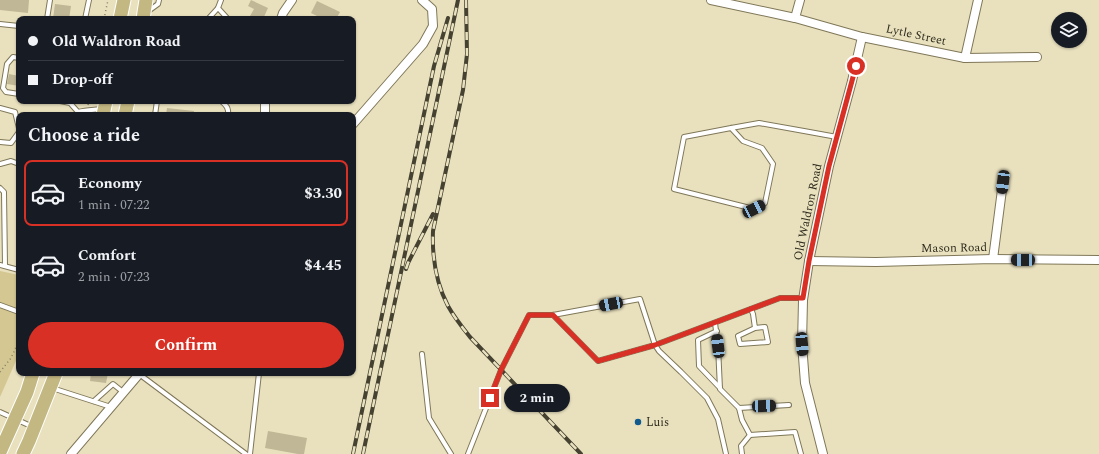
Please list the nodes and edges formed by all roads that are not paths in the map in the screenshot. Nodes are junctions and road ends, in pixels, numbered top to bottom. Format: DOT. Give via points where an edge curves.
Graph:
graph roads {
  1 [pos="50,0"];
  2 [pos="89,0"];
  3 [pos="124,0"];
  4 [pos="146,0"];
  5 [pos="159,0"];
  6 [pos="221,0"];
  7 [pos="292,0"];
  8 [pos="422,0"];
  9 [pos="711,0"];
  10 [pos="800,0"];
  11 [pos="978,0"];
  12 [pos="218,8"];
  13 [pos="47,16"];
  14 [pos="86,16"];
  15 [pos="121,16"];
  16 [pos="143,16"];
  17 [pos="211,16"];
  18 [pos="225,16"];
  19 [pos="282,16"];
  20 [pos="795,18"];
  21 [pos="0,24"];
  22 [pos="16,26"];
  23 [pos="862,36"];
  24 [pos="1037,57"];
  25 [pos="16,58"];
  26 [pos="965,58"];
  27 [pos="16,94"];
  28 [pos="0,108"];
  29 [pos="104,108"];
  30 [pos="82,112"];
  31 [pos="16,116"];
  32 [pos="356,121"];
  33 [pos="730,128"];
  34 [pos="16,136"];
  35 [pos="837,138"];
  36 [pos="0,142"];
  37 [pos="16,163"];
  38 [pos="0,164"];
  39 [pos="1003,182"];
  40 [pos="0,188"];
  41 [pos="993,259"];
  42 [pos="1099,260"];
  43 [pos="809,261"];
  44 [pos="2,265"];
  45 [pos="16,269"];
  46 [pos="803,298"];
  47 [pos="0,305"];
  48 [pos="750,309"];
  49 [pos="16,311"];
  50 [pos="553,315"];
  51 [pos="715,323"];
  52 [pos="755,328"];
  53 [pos="716,331"];
  54 [pos="655,345"];
  55 [pos="422,354"];
  56 [pos="32,376"];
  57 [pos="55,376"];
  58 [pos="137,376"];
  59 [pos="143,376"];
  60 [pos="259,376"];
  61 [pos="50,387"];
  62 [pos="720,389"];
  63 [pos="124,392"];
  64 [pos="94,401"];
  65 [pos="789,405"];
  66 [pos="111,407"];
  67 [pos="739,408"];
  68 [pos="0,412"];
  69 [pos="14,419"];
  70 [pos="34,427"];
  71 [pos="750,435"];
  72 [pos="0,452"];
  73 [pos="23,454"];
  74 [pos="71,454"];
  75 [pos="246,454"];
  76 [pos="250,454"];
  77 [pos="451,454"];
  78 [pos="468,454"];
  79 [pos="726,454"];
  80 [pos="742,454"];
  81 [pos="801,454"];
  82 [pos="823,454"];
  1 -- 13 [label="lane"];
  2 -- 14 [label="lane"];
  3 -- 15 [label="main road"];
  4 -- 16 [label="main road"];
  5 -- 16 [label="lane" via="158,4"];
  6 -- 12 [label="lane"];
  7 -- 19 [label="street"];
  8 -- 32 [label="street" via="432,9 433,26 423,44"];
  9 -- 20 [label="street"];
  10 -- 20 [label="street"];
  11 -- 26 [label="street"];
  12 -- 17 [label="lane"];
  12 -- 18 [label="lane"];
  20 -- 23 [label="street"];
  21 -- 22 [label="lane"];
  23 -- 26 [label="street, Lytle Street"];
  23 -- 35 [label="street, Old Waldron Road"];
  24 -- 26 [label="street, Lytle Street"];
  25 -- 27 [label="lane" via="13,57 7,64 3,88 6,92"];
  28 -- 31 [label="lane" via="15,112"];
  29 -- 30 [label="lane"];
  33 -- 33 [label="lane" via="684,137 674,189 754,209 765,204 773,164 762,148 743,141"];
  33 -- 35 [label="lane" via="759,123"];
  34 -- 36 [label="lane" via="11,143"];
  35 -- 43 [label="street, Old Waldron Road"];
  37 -- 38 [label="lane" via="11,161"];
  39 -- 41 [label="street"];
  40 -- 44 [label="lane" via="4,192"];
  41 -- 42 [label="street, Mason Road"];
  41 -- 43 [label="street, Mason Road"];
  43 -- 46 [label="street, Old Waldron Road"];
  44 -- 45 [label="lane"];
  46 -- 48 [label="lane" via="780,298"];
  46 -- 82 [label="street, Old Waldron Road" via="802,344 805,383"];
  47 -- 49 [label="lane"];
  48 -- 51 [label="lane"];
  48 -- 52 [label="lane"];
  50 -- 54 [label="lane" via="598,361"];
  50 -- 54 [label="lane" via="640,299"];
  50 -- 78 [label="lane" via="529,315 501,370"];
  51 -- 53 [label="lane"];
  51 -- 54 [label="lane"];
  52 -- 52 [label="lane" via="738,336 740,344 768,342 764,327"];
  53 -- 62 [label="lane"];
  53 -- 62 [label="lane" via="698,340 699,366"];
  54 -- 79 [label="lane" via="707,398 718,418"];
  55 -- 77 [label="lane" via="429,418"];
  56 -- 69 [label="main road"];
  57 -- 61 [label="main road"];
  58 -- 63 [label="street"];
  59 -- 75 [label="lane"];
  60 -- 76 [label="lane"];
  61 -- 64 [label="lane"];
  61 -- 70 [label="main road"];
  62 -- 67 [label="lane"];
  63 -- 64 [label="lane" via="112,384"];
  63 -- 66 [label="street"];
  64 -- 66 [label="lane"];
  65 -- 67 [label="lane"];
  66 -- 74 [label="street"];
  67 -- 71 [label="lane"];
  68 -- 69 [label="lane"];
  69 -- 70 [label="lane"];
  69 -- 72 [label="main road"];
  70 -- 73 [label="main road"];
  71 -- 80 [label="lane" via="741,446"];
  71 -- 81 [label="lane" via="795,432"];
}
